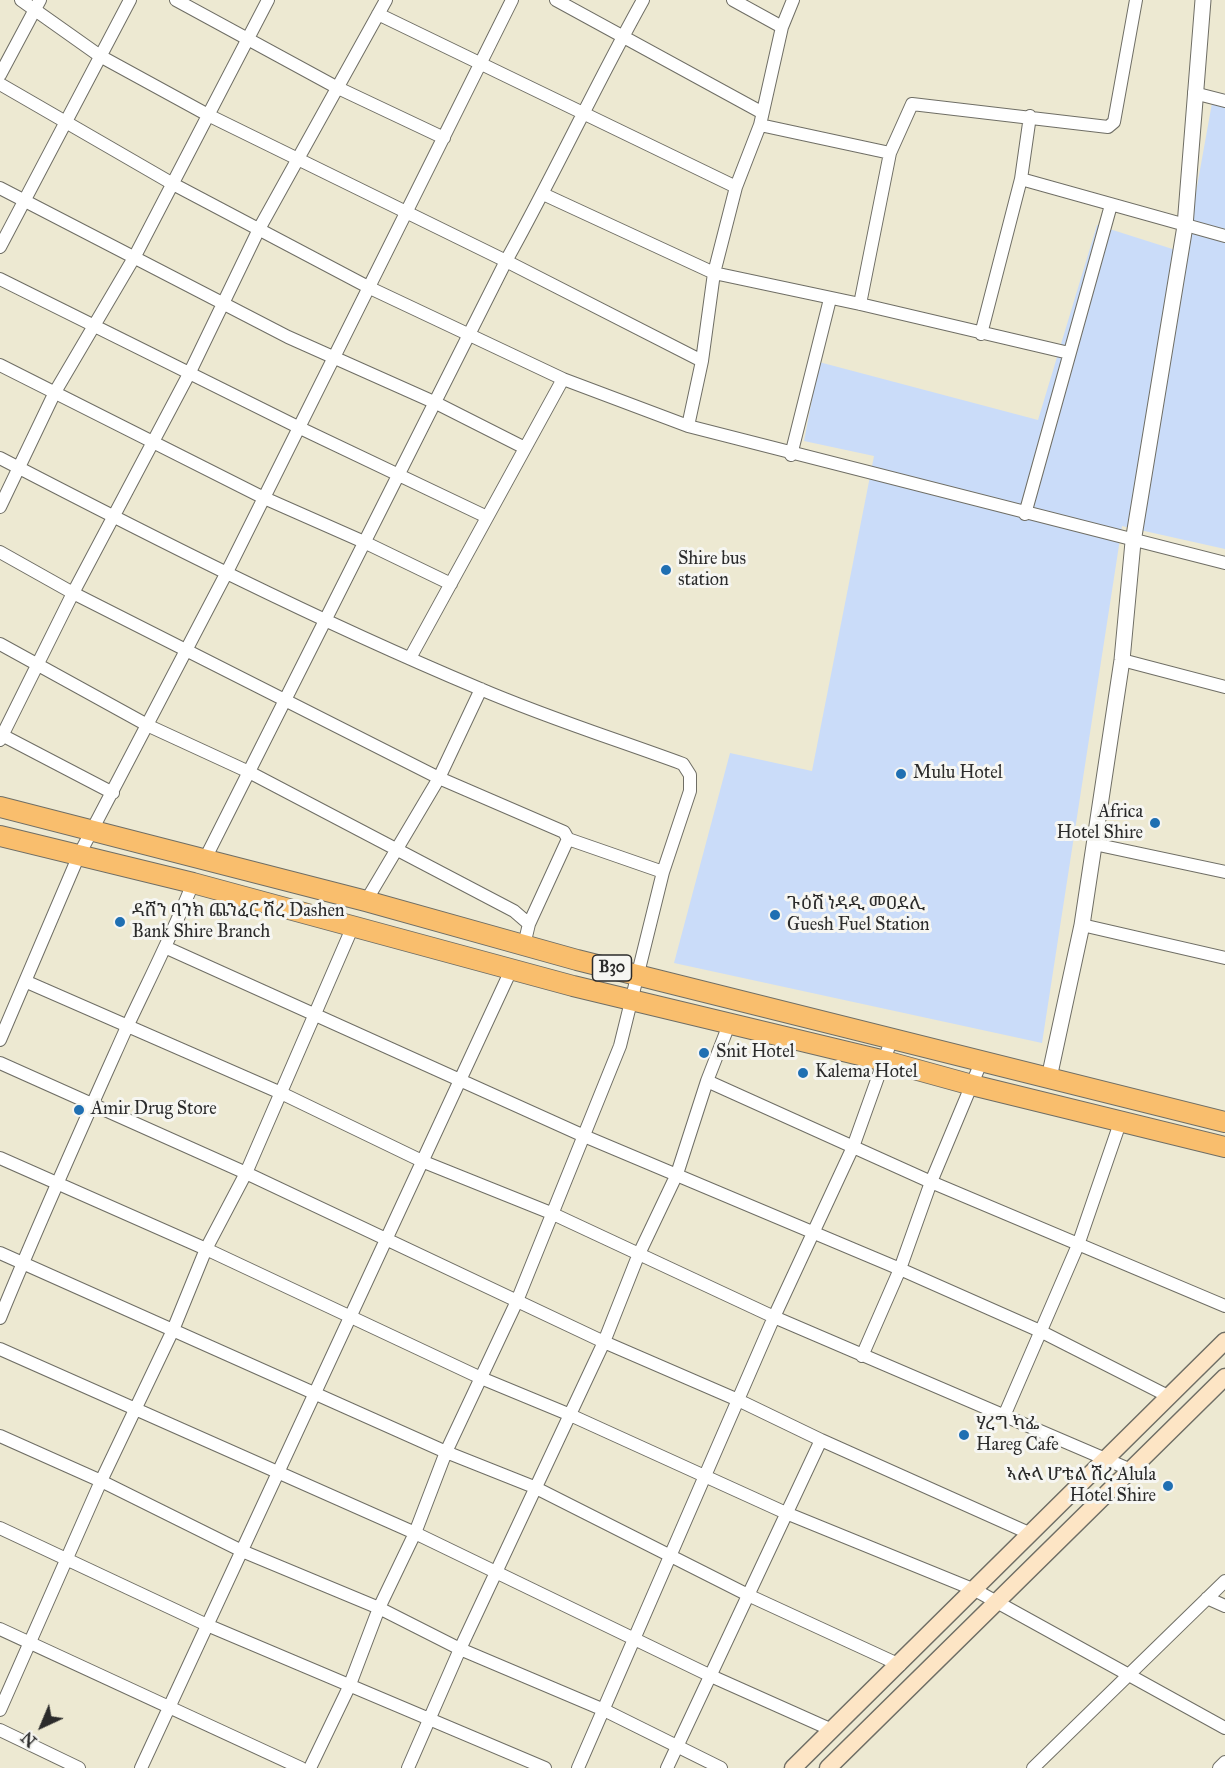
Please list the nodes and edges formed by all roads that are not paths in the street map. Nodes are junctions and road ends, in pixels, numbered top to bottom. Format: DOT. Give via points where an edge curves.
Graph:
graph roads {
  1 [pos="21,0"];
  2 [pos="129,0"];
  3 [pos="176,0"];
  4 [pos="268,0"];
  5 [pos="386,0"];
  6 [pos="512,0"];
  7 [pos="556,0"];
  8 [pos="643,0"];
  9 [pos="733,0"];
  10 [pos="793,0"];
  11 [pos="1136,0"];
  12 [pos="1203,0"];
  13 [pos="37,6"];
  14 [pos="378,14"];
  15 [pos="782,27"];
  16 [pos="623,35"];
  17 [pos="248,41"];
  18 [pos="100,56"];
  19 [pos="480,65"];
  20 [pos="0,75"];
  21 [pos="0,84"];
  22 [pos="336,87"];
  23 [pos="1194,93"];
  24 [pos="1225,101"];
  25 [pos="581,114"];
  26 [pos="208,115"];
  27 [pos="1030,116"];
  28 [pos="760,119"];
  29 [pos="67,121"];
  30 [pos="444,138"];
  31 [pos="890,153"];
  32 [pos="297,157"];
  33 [pos="1021,178"];
  34 [pos="172,184"];
  35 [pos="736,187"];
  36 [pos="0,188"];
  37 [pos="543,194"];
  38 [pos="26,199"];
  39 [pos="1111,205"];
  40 [pos="408,212"];
  41 [pos="1185,226"];
  42 [pos="259,229"];
  43 [pos="1225,236"];
  44 [pos="0,247"];
  45 [pos="135,256"];
  46 [pos="506,261"];
  47 [pos="714,273"];
  48 [pos="0,279"];
  49 [pos="369,288"];
  50 [pos="830,299"];
  51 [pos="222,303"];
  52 [pos="860,304"];
  53 [pos="96,325"];
  54 [pos="981,334"];
  55 [pos="469,336"];
  56 [pos="1069,353"];
  57 [pos="333,358"];
  58 [pos="702,361"];
  59 [pos="0,365"];
  60 [pos="190,372"];
  61 [pos="562,379"];
  62 [pos="55,392"];
  63 [pos="436,403"];
  64 [pos="688,426"];
  65 [pos="300,428"];
  66 [pos="153,442"];
  67 [pos="523,447"];
  68 [pos="791,455"];
  69 [pos="0,458"];
  70 [pos="19,468"];
  71 [pos="399,474"];
  72 [pos="262,497"];
  73 [pos="0,507"];
  74 [pos="1025,514"];
  75 [pos="113,516"];
  76 [pos="487,517"];
  77 [pos="364,542"];
  78 [pos="1133,542"];
  79 [pos="0,552"];
  80 [pos="1225,563"];
  81 [pos="227,572"];
  82 [pos="451,584"];
  83 [pos="73,593"];
  84 [pos="327,619"];
  85 [pos="0,644"];
  86 [pos="187,649"];
  87 [pos="410,658"];
  88 [pos="1122,660"];
  89 [pos="40,664"];
  90 [pos="1225,687"];
  91 [pos="481,689"];
  92 [pos="287,699"];
  93 [pos="149,726"];
  94 [pos="1,736"];
  95 [pos="249,772"];
  96 [pos="438,777"];
  97 [pos="113,793"];
  98 [pos="0,807"];
  99 [pos="92,832"];
  100 [pos="0,836"];
  101 [pos="568,839"];
  102 [pos="1094,844"];
  103 [pos="398,849"];
  104 [pos="79,855"];
  105 [pos="205,859"];
  106 [pos="663,872"];
  107 [pos="1225,872"];
  108 [pos="193,883"];
  109 [pos="366,901"];
  110 [pos="529,924"];
  111 [pos="1082,925"];
  112 [pos="353,926"];
  113 [pos="524,945"];
  114 [pos="167,948"];
  115 [pos="1225,958"];
  116 [pos="512,968"];
  117 [pos="640,974"];
  118 [pos="27,982"];
  119 [pos="708,991"];
  120 [pos="633,1001"];
  121 [pos="314,1013"];
  122 [pos="702,1016"];
  123 [pos="730,1022"];
  124 [pos="128,1025"];
  125 [pos="892,1038"];
  126 [pos="0,1040"];
  127 [pos="982,1060"];
  128 [pos="885,1061"];
  129 [pos="0,1063"];
  130 [pos="1049,1078"];
  131 [pos="460,1080"];
  132 [pos="707,1081"];
  133 [pos="972,1085"];
  134 [pos="281,1094"];
  135 [pos="1042,1102"];
  136 [pos="92,1106"];
  137 [pos="1121,1120"];
  138 [pos="1225,1122"];
  139 [pos="584,1136"];
  140 [pos="853,1147"];
  141 [pos="1225,1147"];
  142 [pos="0,1158"];
  143 [pos="424,1162"];
  144 [pos="246,1173"];
  145 [pos="677,1174"];
  146 [pos="57,1182"];
  147 [pos="931,1182"];
  148 [pos="551,1213"];
  149 [pos="815,1233"];
  150 [pos="385,1241"];
  151 [pos="1078,1245"];
  152 [pos="206,1249"];
  153 [pos="0,1253"];
  154 [pos="638,1256"];
  155 [pos="22,1263"];
  156 [pos="900,1269"];
  157 [pos="517,1301"];
  158 [pos="1225,1306"];
  159 [pos="350,1317"];
  160 [pos="774,1317"];
  161 [pos="0,1318"];
  162 [pos="173,1330"];
  163 [pos="1040,1331"];
  164 [pos="1225,1341"];
  165 [pos="604,1342"];
  166 [pos="0,1350"];
  167 [pos="862,1356"];
  168 [pos="1225,1377"];
  169 [pos="481,1378"];
  170 [pos="315,1394"];
  171 [pos="1168,1396"];
  172 [pos="738,1400"];
  173 [pos="137,1408"];
  174 [pos="568,1414"];
  175 [pos="1004,1416"];
  176 [pos="0,1436"];
  177 [pos="821,1440"];
  178 [pos="446,1452"];
  179 [pos="1107,1457"];
  180 [pos="277,1470"];
  181 [pos="1131,1470"];
  182 [pos="706,1477"];
  183 [pos="101,1481"];
  184 [pos="534,1487"];
  185 [pos="786,1513"];
  186 [pos="0,1528"];
  187 [pos="415,1533"];
  188 [pos="1031,1534"];
  189 [pos="242,1551"];
  190 [pos="672,1554"];
  191 [pos="68,1558"];
  192 [pos="496,1571"];
  193 [pos="1225,1581"];
  194 [pos="975,1590"];
  195 [pos="750,1596"];
  196 [pos="1207,1598"];
  197 [pos="997,1603"];
  198 [pos="1225,1606"];
  199 [pos="379,1608"];
  200 [pos="207,1625"];
  201 [pos="0,1629"];
  202 [pos="632,1638"];
  203 [pos="31,1643"];
  204 [pos="460,1649"];
  205 [pos="900,1665"];
  206 [pos="1128,1675"];
  207 [pos="711,1676"];
  208 [pos="349,1687"];
  209 [pos="169,1709"];
  210 [pos="0,1710"];
  211 [pos="604,1710"];
  212 [pos="431,1718"];
  213 [pos="1225,1728"];
  214 [pos="0,1730"];
  215 [pos="832,1730"];
  216 [pos="678,1746"];
  217 [pos="1225,1762"];
  218 [pos="79,1768"];
  219 [pos="141,1768"];
  220 [pos="301,1768"];
  221 [pos="310,1768"];
  222 [pos="408,1768"];
  223 [pos="546,1768"];
  224 [pos="578,1768"];
  225 [pos="667,1768"];
  226 [pos="721,1768"];
  227 [pos="793,1768"];
  228 [pos="828,1768"];
  229 [pos="1033,1768"];
  230 [pos="1219,1768"];
  1 -- 13 [label="street"];
  2 -- 18 [label="street"];
  3 -- 17 [label="street"];
  4 -- 17 [label="street"];
  5 -- 14 [label="street"];
  6 -- 19 [label="street"];
  7 -- 16 [label="street"];
  8 -- 16 [label="street"];
  9 -- 15 [label="street"];
  10 -- 15 [label="street"];
  11 -- 27 [label="street" via="1114,122 1102,128"];
  12 -- 23 [label="street"];
  13 -- 18 [label="street"];
  13 -- 20 [label="street"];
  14 -- 19 [label="street"];
  14 -- 22 [label="street"];
  15 -- 28 [label="street"];
  16 -- 25 [label="street"];
  16 -- 28 [label="street"];
  17 -- 22 [label="street"];
  17 -- 26 [label="street"];
  18 -- 26 [label="street"];
  18 -- 29 [label="street"];
  19 -- 25 [label="street"];
  19 -- 30 [label="street"];
  21 -- 29 [label="street"];
  22 -- 30 [label="street"];
  22 -- 32 [label="street"];
  23 -- 24 [label="street"];
  23 -- 41 [label="street"];
  25 -- 35 [label="street"];
  25 -- 37 [label="street"];
  26 -- 32 [label="street"];
  26 -- 34 [label="street"];
  27 -- 31 [label="street" via="912,104"];
  27 -- 33 [label="street"];
  28 -- 31 [label="street"];
  28 -- 35 [label="street"];
  29 -- 34 [label="street"];
  29 -- 38 [label="street"];
  30 -- 40 [label="street"];
  31 -- 52 [label="street"];
  32 -- 40 [label="street"];
  32 -- 42 [label="street"];
  33 -- 39 [label="street"];
  33 -- 54 [label="street"];
  34 -- 42 [label="street"];
  34 -- 45 [label="street"];
  35 -- 47 [label="street"];
  36 -- 38 [label="street"];
  37 -- 46 [label="street"];
  37 -- 47 [label="street"];
  38 -- 44 [label="street"];
  38 -- 45 [label="street"];
  39 -- 41 [label="street"];
  39 -- 56 [label="street"];
  40 -- 46 [label="street"];
  40 -- 49 [label="street"];
  41 -- 43 [label="street"];
  41 -- 78 [label="street"];
  42 -- 49 [label="street"];
  42 -- 51 [label="street"];
  45 -- 51 [label="street"];
  45 -- 53 [label="street"];
  46 -- 55 [label="street"];
  46 -- 58 [label="street"];
  47 -- 50 [label="street"];
  47 -- 58 [label="street"];
  48 -- 53 [label="street"];
  49 -- 55 [label="street"];
  49 -- 57 [label="street"];
  50 -- 52 [label="street"];
  50 -- 68 [label="street"];
  51 -- 57 [label="street"];
  51 -- 60 [label="street"];
  52 -- 54 [label="street"];
  53 -- 60 [label="street"];
  53 -- 62 [label="street"];
  54 -- 56 [label="street"];
  55 -- 61 [label="street"];
  55 -- 63 [label="street"];
  56 -- 74 [label="street"];
  57 -- 63 [label="street"];
  57 -- 65 [label="street"];
  58 -- 64 [label="street"];
  59 -- 62 [label="street"];
  60 -- 65 [label="street"];
  60 -- 66 [label="street"];
  61 -- 64 [label="street"];
  61 -- 67 [label="street"];
  62 -- 66 [label="street"];
  62 -- 70 [label="street"];
  63 -- 67 [label="street"];
  63 -- 71 [label="street"];
  64 -- 68 [label="street"];
  65 -- 71 [label="street"];
  65 -- 72 [label="street"];
  66 -- 72 [label="street"];
  66 -- 75 [label="street"];
  67 -- 76 [label="street"];
  68 -- 74 [label="street"];
  69 -- 70 [label="street"];
  70 -- 73 [label="street"];
  70 -- 75 [label="street"];
  71 -- 76 [label="street"];
  71 -- 77 [label="street"];
  72 -- 77 [label="street"];
  72 -- 81 [label="street"];
  74 -- 78 [label="street"];
  75 -- 81 [label="street"];
  75 -- 83 [label="street"];
  76 -- 82 [label="street"];
  77 -- 82 [label="street"];
  77 -- 84 [label="street"];
  78 -- 80 [label="street"];
  78 -- 88 [label="street"];
  79 -- 83 [label="street"];
  81 -- 84 [label="street"];
  81 -- 86 [label="street"];
  82 -- 87 [label="street"];
  83 -- 86 [label="street"];
  83 -- 89 [label="street"];
  84 -- 87 [label="street"];
  84 -- 92 [label="street"];
  85 -- 89 [label="street"];
  86 -- 92 [label="street"];
  86 -- 93 [label="street"];
  87 -- 91 [label="street"];
  88 -- 90 [label="street"];
  88 -- 102 [label="street"];
  89 -- 93 [label="street"];
  89 -- 94 [label="street"];
  91 -- 96 [label="street"];
  91 -- 106 [label="street" via="683,764 690,775 690,791"];
  92 -- 95 [label="street"];
  92 -- 96 [label="street"];
  93 -- 95 [label="street"];
  93 -- 97 [label="street"];
  94 -- 97 [label="street"];
  95 -- 103 [label="street"];
  95 -- 105 [label="street"];
  96 -- 101 [label="street" via="564,832"];
  96 -- 103 [label="street"];
  97 -- 99 [label="street"];
  98 -- 99 [label="highway, B30"];
  99 -- 104 [label="street"];
  99 -- 105 [label="highway, B30"];
  100 -- 104 [label="highway, B30"];
  101 -- 106 [label="street"];
  101 -- 110 [label="street"];
  102 -- 107 [label="street"];
  102 -- 111 [label="street"];
  103 -- 109 [label="street"];
  103 -- 110 [label="street" via="514,911"];
  104 -- 108 [label="highway, B30"];
  104 -- 118 [label="street"];
  105 -- 109 [label="highway, B30"];
  106 -- 117 [label="street"];
  108 -- 112 [label="highway, B30"];
  108 -- 114 [label="street"];
  109 -- 113 [label="highway, B30"];
  110 -- 113 [label="street"];
  111 -- 115 [label="street"];
  111 -- 130 [label="street"];
  112 -- 116 [label="highway, B30"];
  112 -- 121 [label="street"];
  113 -- 117 [label="highway, B30"];
  114 -- 121 [label="street"];
  114 -- 124 [label="street"];
  116 -- 120 [label="highway, B30"];
  116 -- 131 [label="street"];
  117 -- 119 [label="highway, B30"];
  117 -- 120 [label="street"];
  118 -- 124 [label="street"];
  118 -- 126 [label="street"];
  119 -- 122 [label="highway"];
  119 -- 125 [label="highway, B30"];
  120 -- 122 [label="highway, B30"];
  120 -- 139 [label="street" via="620,1046"];
  121 -- 131 [label="street"];
  121 -- 134 [label="street"];
  122 -- 123 [label="highway, B30"];
  123 -- 128 [label="highway, B30"];
  123 -- 132 [label="street"];
  124 -- 134 [label="street"];
  124 -- 136 [label="street"];
  125 -- 127 [label="highway, B30"];
  125 -- 128 [label="street"];
  127 -- 130 [label="highway, B30"];
  127 -- 133 [label="street"];
  128 -- 133 [label="highway, B30"];
  128 -- 140 [label="street"];
  129 -- 136 [label="street"];
  130 -- 135 [label="street"];
  130 -- 138 [label="highway, B30"];
  131 -- 139 [label="street"];
  131 -- 143 [label="street"];
  132 -- 140 [label="street"];
  132 -- 145 [label="street"];
  133 -- 135 [label="highway, B30"];
  133 -- 147 [label="street"];
  134 -- 143 [label="street"];
  134 -- 144 [label="street"];
  135 -- 137 [label="highway, B30"];
  136 -- 144 [label="street"];
  136 -- 146 [label="street"];
  137 -- 141 [label="highway, B30"];
  137 -- 151 [label="street"];
  139 -- 145 [label="street"];
  139 -- 148 [label="street"];
  140 -- 147 [label="street"];
  140 -- 149 [label="street"];
  142 -- 146 [label="street"];
  143 -- 148 [label="street"];
  143 -- 150 [label="street"];
  144 -- 150 [label="street"];
  144 -- 152 [label="street"];
  145 -- 149 [label="street"];
  145 -- 154 [label="street"];
  146 -- 152 [label="street"];
  146 -- 155 [label="street"];
  147 -- 151 [label="street"];
  147 -- 156 [label="street"];
  148 -- 154 [label="street"];
  148 -- 157 [label="street"];
  149 -- 156 [label="street"];
  149 -- 160 [label="street"];
  150 -- 157 [label="street"];
  150 -- 159 [label="street"];
  151 -- 158 [label="street"];
  151 -- 163 [label="street"];
  152 -- 159 [label="street"];
  152 -- 162 [label="street"];
  153 -- 155 [label="street"];
  154 -- 160 [label="street"];
  154 -- 165 [label="street"];
  155 -- 161 [label="street"];
  155 -- 162 [label="street"];
  156 -- 163 [label="street"];
  156 -- 167 [label="street"];
  157 -- 165 [label="street"];
  157 -- 169 [label="street"];
  159 -- 169 [label="street"];
  159 -- 170 [label="street"];
  160 -- 167 [label="street"];
  160 -- 172 [label="street"];
  162 -- 170 [label="street"];
  162 -- 173 [label="street"];
  163 -- 171 [label="street"];
  163 -- 175 [label="street"];
  164 -- 171 [label="main road"];
  165 -- 172 [label="street"];
  165 -- 174 [label="street"];
  166 -- 173 [label="street"];
  167 -- 175 [label="street"];
  168 -- 181 [label="main road"];
  169 -- 174 [label="street"];
  169 -- 178 [label="street"];
  170 -- 178 [label="street"];
  170 -- 180 [label="street"];
  171 -- 179 [label="main road"];
  172 -- 177 [label="street"];
  172 -- 182 [label="street"];
  173 -- 180 [label="street"];
  173 -- 183 [label="street"];
  174 -- 182 [label="street"];
  174 -- 184 [label="street"];
  175 -- 179 [label="street"];
  176 -- 183 [label="street"];
  177 -- 185 [label="street"];
  177 -- 188 [label="street"];
  178 -- 184 [label="street"];
  178 -- 187 [label="street"];
  179 -- 181 [label="street"];
  179 -- 188 [label="main road"];
  180 -- 187 [label="street"];
  180 -- 189 [label="street"];
  181 -- 197 [label="main road"];
  182 -- 185 [label="street"];
  182 -- 190 [label="street"];
  183 -- 189 [label="street"];
  183 -- 191 [label="street"];
  184 -- 190 [label="street"];
  184 -- 192 [label="street"];
  185 -- 194 [label="street"];
  185 -- 195 [label="street"];
  186 -- 191 [label="street"];
  187 -- 192 [label="street"];
  187 -- 199 [label="street"];
  188 -- 194 [label="main road"];
  189 -- 199 [label="street"];
  189 -- 200 [label="street"];
  190 -- 195 [label="street"];
  190 -- 202 [label="street"];
  191 -- 200 [label="street"];
  191 -- 203 [label="street"];
  192 -- 202 [label="street"];
  192 -- 204 [label="street"];
  193 -- 196 [label="street"];
  194 -- 197 [label="street"];
  194 -- 205 [label="main road"];
  195 -- 205 [label="street"];
  195 -- 207 [label="street"];
  196 -- 198 [label="street"];
  196 -- 206 [label="street"];
  197 -- 206 [label="street"];
  197 -- 228 [label="main road"];
  199 -- 204 [label="street"];
  199 -- 208 [label="street"];
  200 -- 208 [label="street"];
  200 -- 209 [label="street"];
  201 -- 203 [label="street"];
  202 -- 207 [label="street"];
  202 -- 211 [label="street"];
  203 -- 209 [label="street"];
  203 -- 210 [label="street"];
  204 -- 211 [label="street"];
  204 -- 212 [label="street"];
  205 -- 215 [label="main road"];
  206 -- 213 [label="street"];
  206 -- 229 [label="street"];
  207 -- 215 [label="street"];
  207 -- 216 [label="street"];
  208 -- 212 [label="street"];
  208 -- 221 [label="street"];
  209 -- 219 [label="street"];
  209 -- 220 [label="street"];
  211 -- 216 [label="street"];
  211 -- 224 [label="street"];
  212 -- 222 [label="street"];
  212 -- 223 [label="street"];
  214 -- 218 [label="street"];
  215 -- 227 [label="main road"];
  216 -- 225 [label="street"];
  216 -- 226 [label="street"];
  217 -- 230 [label="street"];
}
